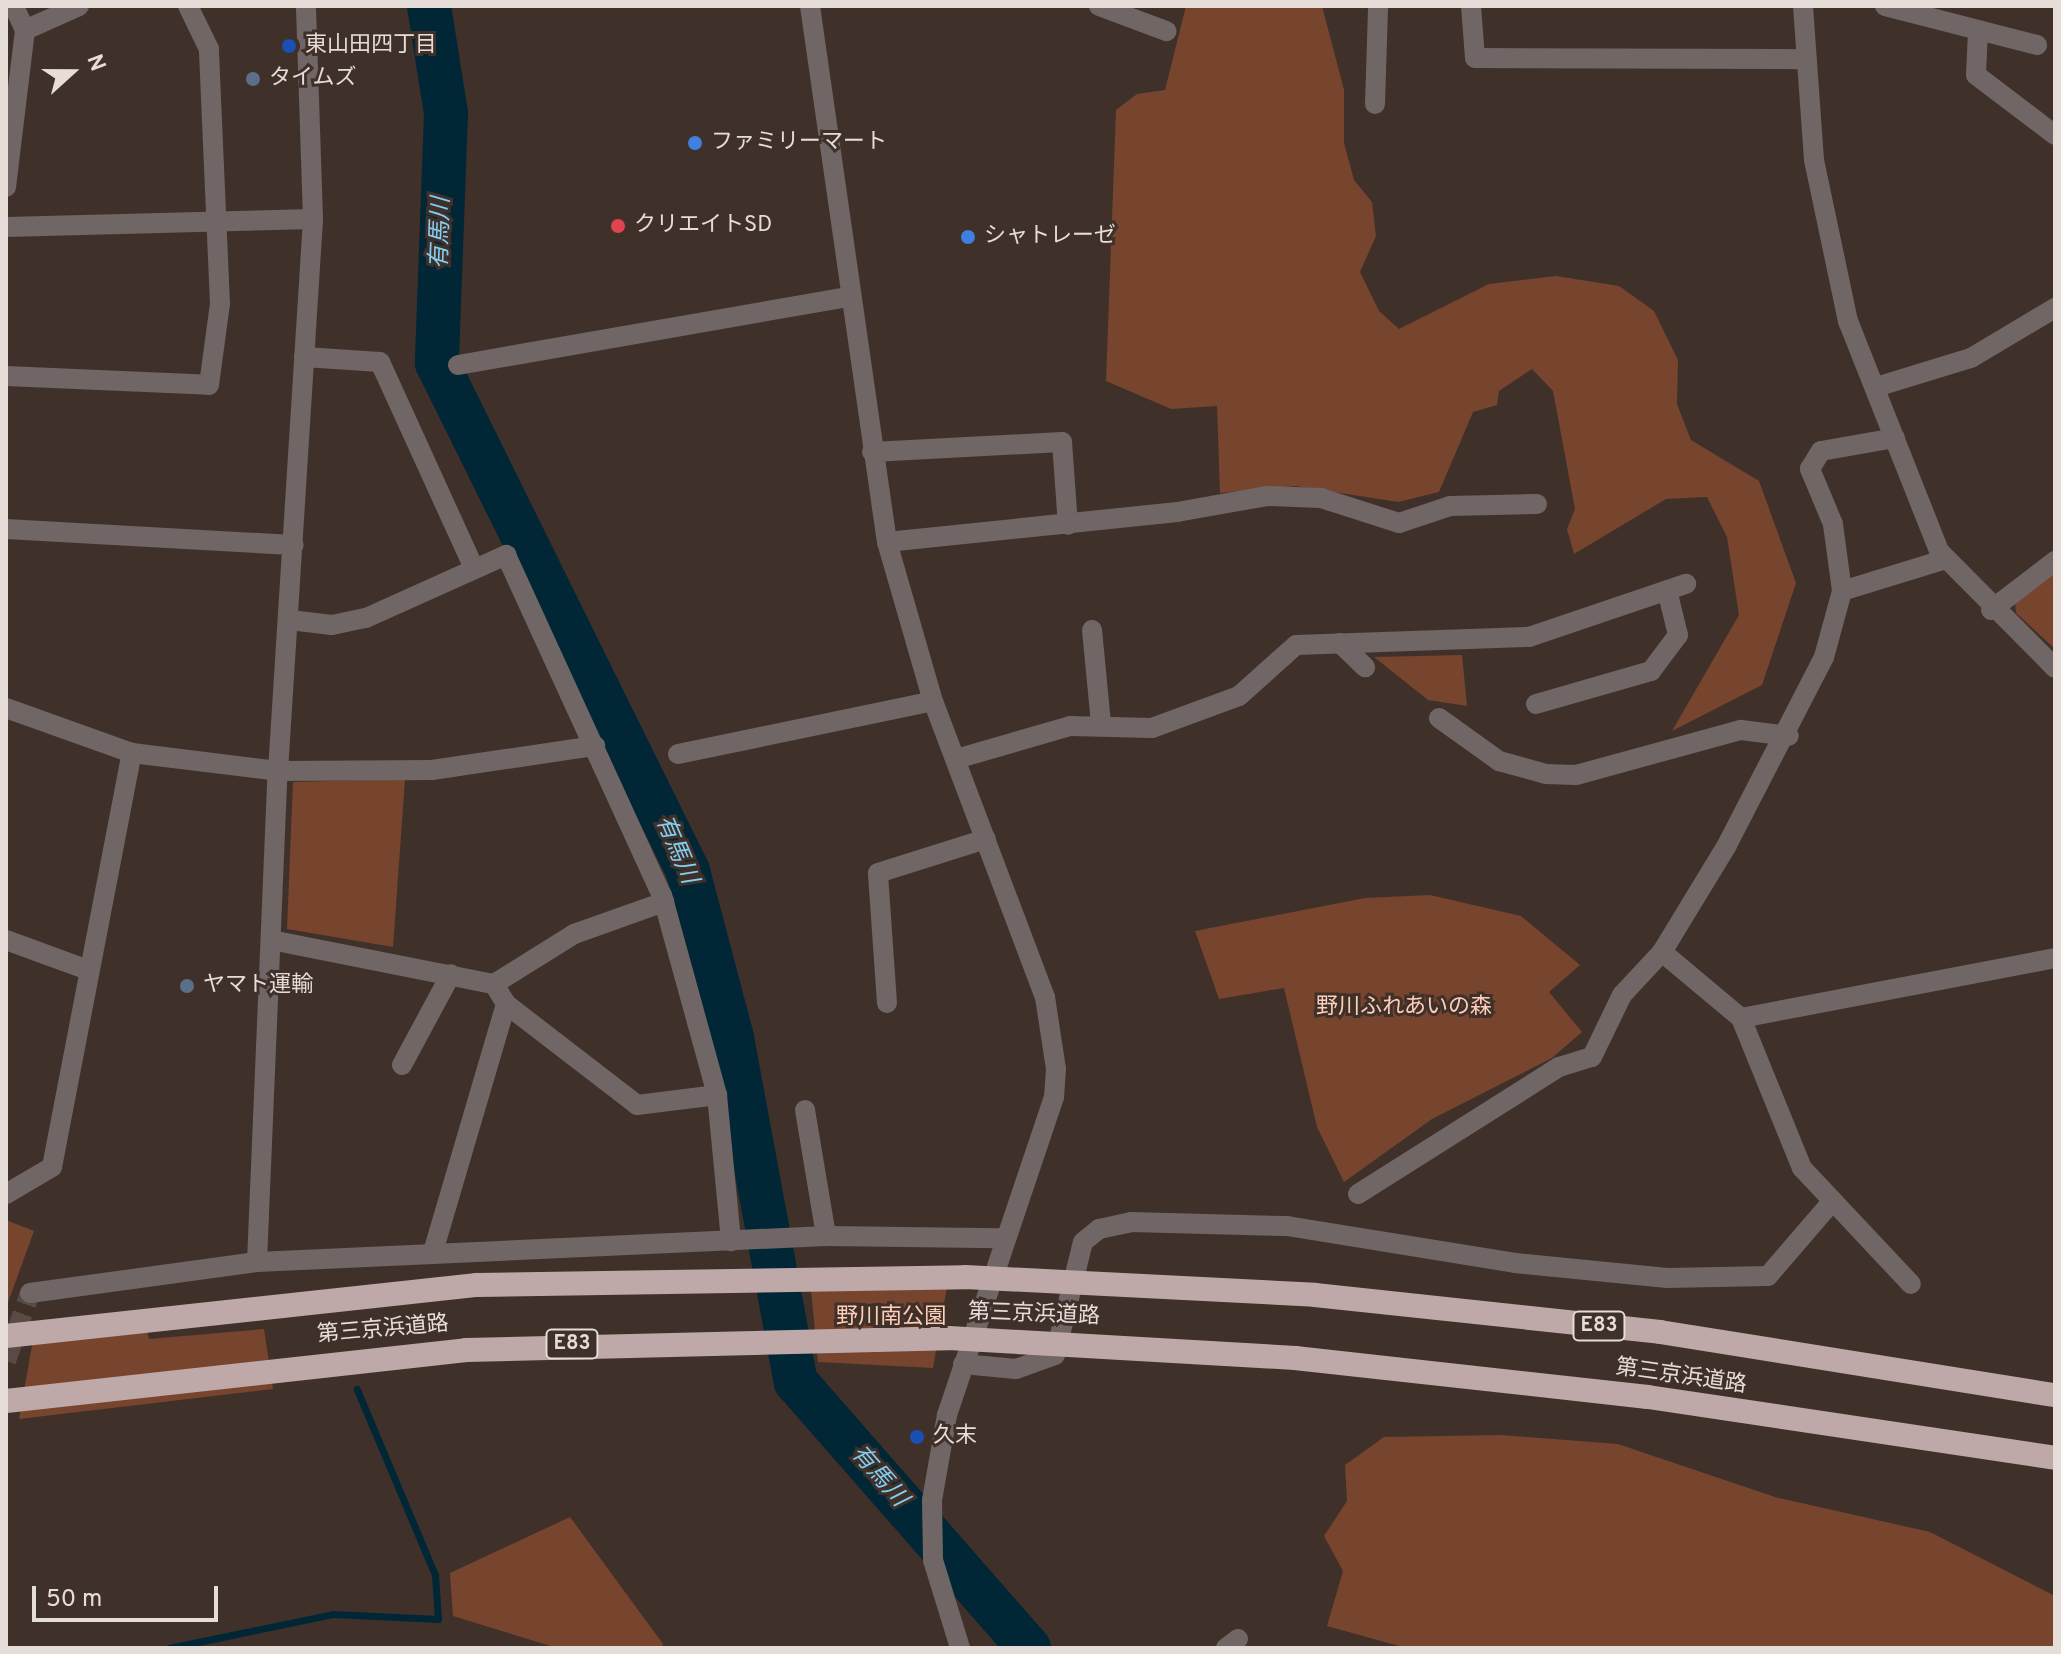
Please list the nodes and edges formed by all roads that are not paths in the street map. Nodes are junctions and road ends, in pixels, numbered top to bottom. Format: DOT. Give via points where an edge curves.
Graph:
graph roads {
  1 [pos="14,6"];
  2 [pos="79,6"];
  3 [pos="188,6"];
  4 [pos="306,6"];
  5 [pos="810,6"];
  6 [pos="1099,6"];
  7 [pos="1378,6"];
  8 [pos="1471,6"];
  9 [pos="1803,6"];
  10 [pos="1885,6"];
  11 [pos="25,30"];
  12 [pos="1166,31"];
  13 [pos="1978,31"];
  14 [pos="2037,45"];
  15 [pos="1804,59"];
  16 [pos="1375,104"];
  17 [pos="2055,135"];
  18 [pos="6,187"];
  19 [pos="313,219"];
  20 [pos="218,220"];
  21 [pos="6,227"];
  22 [pos="847,297"];
  23 [pos="2055,308"];
  24 [pos="304,357"];
  25 [pos="458,365"];
  26 [pos="6,376"];
  27 [pos="1876,387"];
  28 [pos="1895,438"];
  29 [pos="872,452"];
  30 [pos="1537,504"];
  31 [pos="1068,525"];
  32 [pos="6,529"];
  33 [pos="887,542"];
  34 [pos="294,545"];
  35 [pos="1946,559"];
  36 [pos="2055,561"];
  37 [pos="474,568"];
  38 [pos="1842,591"];
  39 [pos="1991,610"];
  40 [pos="290,620"];
  41 [pos="1092,630"];
  42 [pos="1340,643"];
  43 [pos="1365,667"];
  44 [pos="2055,668"];
  45 [pos="933,701"];
  46 [pos="1536,704"];
  47 [pos="6,708"];
  48 [pos="1439,718"];
  49 [pos="1101,724"];
  50 [pos="1789,736"];
  51 [pos="595,746"];
  52 [pos="132,753"];
  53 [pos="678,754"];
  54 [pos="956,759"];
  55 [pos="278,771"];
  56 [pos="986,839"];
  57 [pos="664,902"];
  58 [pos="6,940"];
  59 [pos="276,941"];
  60 [pos="1662,952"];
  61 [pos="2055,958"];
  62 [pos="88,970"];
  63 [pos="451,974"];
  64 [pos="494,984"];
  65 [pos="887,1003"];
  66 [pos="506,1004"];
  67 [pos="1741,1018"];
  68 [pos="402,1065"];
  69 [pos="717,1095"];
  70 [pos="805,1110"];
  71 [pos="6,1194"];
  72 [pos="1358,1194"];
  73 [pos="1830,1204"];
  74 [pos="826,1236"];
  75 [pos="1001,1238"];
  76 [pos="731,1241"];
  77 [pos="433,1252"];
  78 [pos="257,1262"];
  79 [pos="1911,1284"];
  80 [pos="30,1293"];
  81 [pos="6,1336"];
  82 [pos="963,1364"];
  83 [pos="2055,1395"];
  84 [pos="6,1401"];
  85 [pos="2055,1458"];
  86 [pos="960,1648"];
  1 -- 11 [label="street"];
  2 -- 11 [label="street"];
  3 -- 20 [label="street" via="209,49"];
  4 -- 19 [label="street"];
  5 -- 22 [label="street"];
  6 -- 12 [label="street"];
  7 -- 16 [label="street"];
  8 -- 15 [label="street" via="1475,58"];
  9 -- 15 [label="street"];
  10 -- 13 [label="street"];
  11 -- 18 [label="street"];
  13 -- 14 [label="street"];
  13 -- 17 [label="street" via="1976,75"];
  15 -- 27 [label="street" via="1827,246"];
  19 -- 20 [label="street"];
  19 -- 24 [label="street"];
  20 -- 21 [label="street"];
  20 -- 26 [label="street" via="220,304 209,385"];
  22 -- 25 [label="street"];
  22 -- 29 [label="street"];
  23 -- 27 [label="street" via="1971,358"];
  24 -- 34 [label="street"];
  24 -- 37 [label="street" via="380,362"];
  27 -- 28 [label="street"];
  28 -- 35 [label="street"];
  28 -- 38 [label="street" via="1821,451 1810,469 1833,524"];
  29 -- 31 [label="street" via="1062,442"];
  29 -- 33 [label="street"];
  30 -- 31 [label="street" via="1450,506 1399,523 1321,498 1267,496"];
  31 -- 33 [label="street"];
  32 -- 34 [label="street"];
  33 -- 45 [label="street"];
  34 -- 40 [label="street"];
  35 -- 38 [label="street"];
  35 -- 39 [label="street"];
  36 -- 39 [label="street"];
  37 -- 40 [label="street" via="366,618 332,625"];
  37 -- 51 [label="street" via="506,555"];
  38 -- 50 [label="street" via="1824,657"];
  39 -- 44 [label="street"];
  40 -- 55 [label="street"];
  41 -- 49 [label="street"];
  42 -- 43 [label="street"];
  42 -- 46 [label="street" via="1529,637 1676,587 1678,635 1651,671"];
  42 -- 49 [label="street" via="1296,645 1239,696 1152,728"];
  45 -- 53 [label="street"];
  45 -- 54 [label="street"];
  47 -- 52 [label="street"];
  48 -- 50 [label="street" via="1499,761 1546,774 1576,775 1741,730"];
  49 -- 54 [label="street"];
  50 -- 60 [label="street"];
  51 -- 55 [label="street" via="432,770"];
  51 -- 57 [label="street"];
  52 -- 55 [label="street"];
  52 -- 62 [label="street"];
  54 -- 56 [label="street"];
  55 -- 59 [label="street"];
  56 -- 65 [label="street" via="878,873"];
  56 -- 75 [label="street" via="1045,997 1056,1069 1054,1097"];
  57 -- 64 [label="street" via="574,934"];
  57 -- 69 [label="street"];
  58 -- 62 [label="street"];
  59 -- 63 [label="street"];
  59 -- 78 [label="street"];
  60 -- 67 [label="street"];
  60 -- 72 [label="street" via="1622,995 1592,1057 1559,1067"];
  61 -- 67 [label="street"];
  62 -- 71 [label="street" via="52,1167"];
  63 -- 64 [label="street"];
  63 -- 68 [label="street"];
  64 -- 66 [label="street"];
  66 -- 69 [label="street" via="637,1105"];
  66 -- 77 [label="street"];
  67 -- 73 [label="street" via="1802,1168"];
  69 -- 76 [label="street"];
  70 -- 74 [label="street"];
  73 -- 79 [label="street"];
  73 -- 82 [label="street" via="1768,1276 1667,1278 1515,1263 1287,1226 1131,1222 1099,1229 1083,1242 1055,1355 1016,1369"];
  74 -- 75 [label="street"];
  74 -- 76 [label="street"];
  75 -- 82 [label="street"];
  76 -- 77 [label="street"];
  77 -- 78 [label="street"];
  78 -- 80 [label="street"];
  81 -- 83 [label="highway, 第三京浜道路 / E83" via="289,1301 607,1278 1140,1283 1660,1332"];
  82 -- 86 [label="street" via="932,1500 933,1560"];
  84 -- 85 [label="highway, 第三京浜道路 / E83" via="299,1363 584,1344 949,1338 1141,1345 1648,1397"];
}
